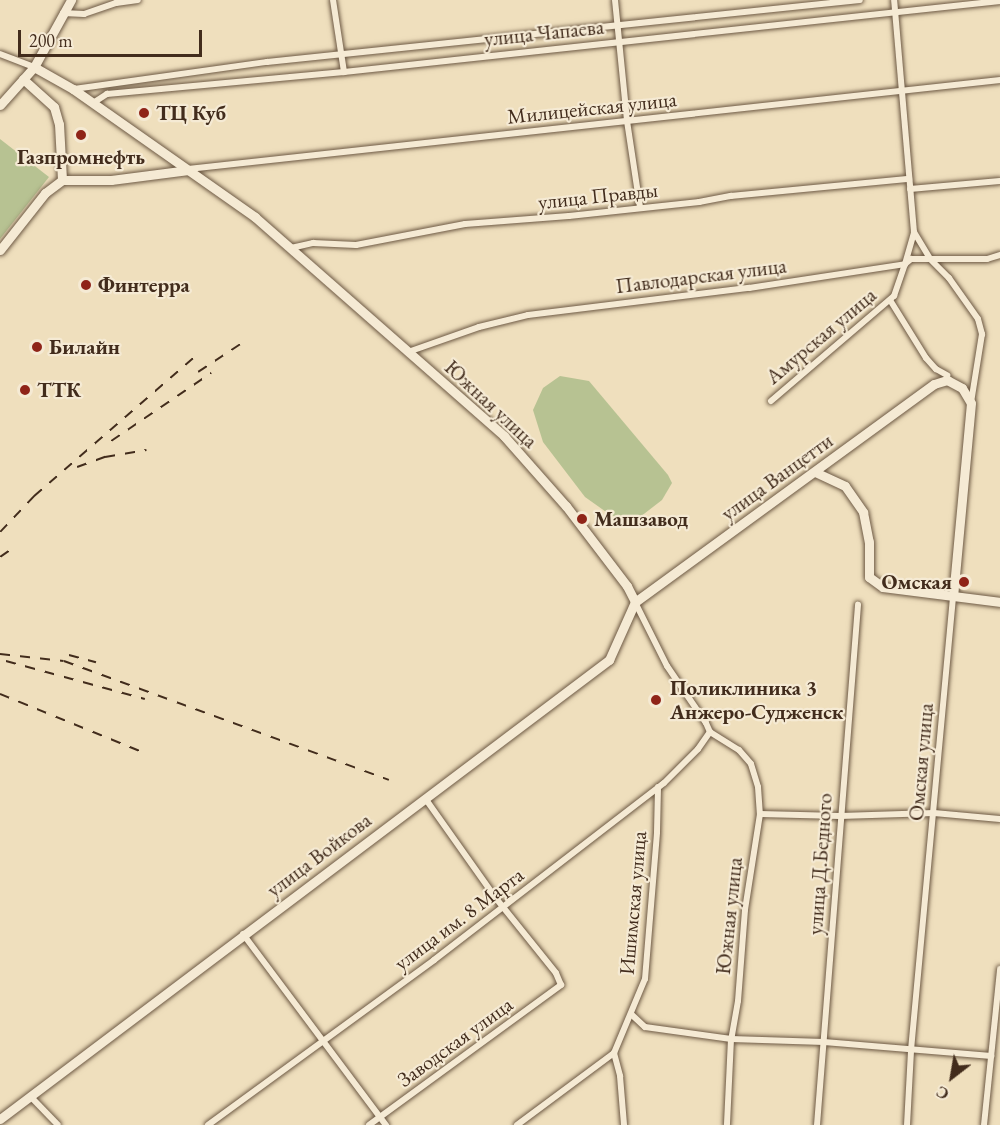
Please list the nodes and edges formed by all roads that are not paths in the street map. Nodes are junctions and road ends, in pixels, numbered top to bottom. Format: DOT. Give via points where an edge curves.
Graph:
graph roads {
  1 [pos="71,0"];
  2 [pos="138,0"];
  3 [pos="333,0"];
  4 [pos="615,0"];
  5 [pos="860,0"];
  6 [pos="894,0"];
  7 [pos="1000,1"];
  8 [pos="63,12"];
  9 [pos="894,12"];
  10 [pos="619,25"];
  11 [pos="620,42"];
  12 [pos="0,54"];
  13 [pos="341,54"];
  14 [pos="34,67"];
  15 [pos="344,72"];
  16 [pos="23,79"];
  17 [pos="1000,80"];
  18 [pos="73,89"];
  19 [pos="900,91"];
  20 [pos="93,103"];
  21 [pos="0,105"];
  22 [pos="627,121"];
  23 [pos="188,170"];
  24 [pos="909,179"];
  25 [pos="62,180"];
  26 [pos="1000,181"];
  27 [pos="910,189"];
  28 [pos="640,207"];
  29 [pos="914,232"];
  30 [pos="291,248"];
  31 [pos="0,250"];
  32 [pos="1000,255"];
  33 [pos="930,259"];
  34 [pos="905,264"];
  35 [pos="890,300"];
  36 [pos="408,352"];
  37 [pos="944,378"];
  38 [pos="771,400"];
  39 [pos="971,403"];
  40 [pos="815,472"];
  41 [pos="953,596"];
  42 [pos="635,602"];
  43 [pos="1000,602"];
  44 [pos="858,605"];
  45 [pos="710,732"];
  46 [pos="658,787"];
  47 [pos="425,798"];
  48 [pos="934,813"];
  49 [pos="760,814"];
  50 [pos="840,816"];
  51 [pos="1000,819"];
  52 [pos="504,906"];
  53 [pos="243,934"];
  54 [pos="1000,969"];
  55 [pos="632,1014"];
  56 [pos="730,1039"];
  57 [pos="322,1040"];
  58 [pos="824,1042"];
  59 [pos="911,1050"];
  60 [pos="614,1053"];
  61 [pos="991,1056"];
  62 [pos="30,1096"];
  63 [pos="380,1116"];
  64 [pos="0,1119"];
  65 [pos="58,1125"];
  66 [pos="208,1125"];
  67 [pos="369,1125"];
  68 [pos="386,1125"];
  69 [pos="517,1125"];
  70 [pos="624,1125"];
  71 [pos="727,1125"];
  72 [pos="817,1125"];
  73 [pos="907,1125"];
  74 [pos="984,1125"];
  1 -- 8 [label="street"];
  2 -- 8 [label="street" via="84,14"];
  3 -- 13 [label="street"];
  4 -- 10 [label="street"];
  5 -- 10 [label="street, улица Чапаева"];
  6 -- 9 [label="street"];
  7 -- 9 [label="street, улица Чапаева"];
  8 -- 14 [label="street"];
  9 -- 11 [label="street, улица Чапаева"];
  9 -- 19 [label="street"];
  10 -- 11 [label="street"];
  10 -- 13 [label="street, улица Чапаева"];
  11 -- 15 [label="street, улица Чапаева"];
  11 -- 22 [label="street"];
  12 -- 14 [label="street"];
  13 -- 15 [label="street"];
  13 -- 18 [label="street, улица Чапаева"];
  14 -- 16 [label="street"];
  14 -- 18 [label="street, Южная улица"];
  15 -- 20 [label="street, улица Чапаева" via="107,94"];
  16 -- 21 [label="street"];
  16 -- 25 [label="street" via="54,107 59,124"];
  17 -- 19 [label="street, Милицейская улица"];
  18 -- 20 [label="street, Южная улица"];
  19 -- 22 [label="street, Милицейская улица"];
  19 -- 24 [label="street"];
  20 -- 23 [label="street, Южная улица"];
  22 -- 23 [label="street, Милицейская улица"];
  22 -- 28 [label="street"];
  23 -- 25 [label="street" via="111,180"];
  23 -- 30 [label="street, Южная улица"];
  24 -- 27 [label="street"];
  24 -- 28 [label="street, улица Правды"];
  25 -- 31 [label="street" via="45,194"];
  26 -- 27 [label="street"];
  27 -- 29 [label="street"];
  28 -- 30 [label="street, улица Правды" via="465,224 356,245 313,243"];
  29 -- 33 [label="street, Омская улица"];
  29 -- 34 [label="street, Амурская улица"];
  30 -- 36 [label="street, Южная улица"];
  32 -- 33 [label="street, Павлодарская улица" via="987,259"];
  33 -- 34 [label="street, Павлодарская улица" via="911,259"];
  33 -- 39 [label="street, Омская улица" via="978,319 982,334"];
  34 -- 35 [label="street, Амурская улица"];
  34 -- 36 [label="street, Павлодарская улица" via="528,315 457,333"];
  35 -- 37 [label="street" via="926,358"];
  35 -- 38 [label="street, Амурская улица"];
  36 -- 42 [label="street, Южная улица" via="504,436 566,506"];
  37 -- 39 [label="street" via="962,388"];
  37 -- 40 [label="street, улица Ванцетти"];
  39 -- 41 [label="street, Омская улица"];
  40 -- 41 [label="street" via="844,486 863,512 869,542 869,577 883,587"];
  40 -- 42 [label="street, улица Ванцетти"];
  41 -- 43 [label="street"];
  41 -- 48 [label="street, Омская улица"];
  42 -- 45 [label="street, Южная улица" via="667,666"];
  42 -- 47 [label="street, улица Войкова" via="609,660"];
  44 -- 50 [label="street, улица Д.Бедного"];
  45 -- 46 [label="street, улица им. 8 Марта"];
  45 -- 49 [label="street, Южная улица" via="739,750 752,764"];
  46 -- 52 [label="street, улица им. 8 Марта"];
  46 -- 55 [label="street, Ишимская улица" via="645,979"];
  47 -- 52 [label="street"];
  47 -- 53 [label="street, улица Войкова"];
  48 -- 50 [label="street"];
  48 -- 51 [label="street"];
  48 -- 59 [label="street, Омская улица"];
  49 -- 50 [label="street"];
  49 -- 56 [label="street, Южная улица"];
  50 -- 58 [label="street, улица Д.Бедного"];
  52 -- 57 [label="street, улица им. 8 Марта"];
  52 -- 63 [label="street, Заводская улица" via="561,985"];
  53 -- 57 [label="street"];
  53 -- 62 [label="street, улица Войкова"];
  54 -- 61 [label="street"];
  55 -- 56 [label="street" via="645,1027"];
  55 -- 60 [label="street, Ишимская улица"];
  56 -- 58 [label="street"];
  56 -- 71 [label="street, Южная улица"];
  57 -- 63 [label="street"];
  57 -- 66 [label="street, улица им. 8 Марта"];
  58 -- 59 [label="street"];
  58 -- 72 [label="street, улица Д.Бедного"];
  59 -- 61 [label="street"];
  59 -- 73 [label="street, Омская улица"];
  60 -- 69 [label="street"];
  60 -- 70 [label="street"];
  61 -- 74 [label="street"];
  62 -- 64 [label="street, улица Войкова"];
  62 -- 65 [label="street"];
  63 -- 67 [label="street, Заводская улица"];
  63 -- 68 [label="street"];
}
